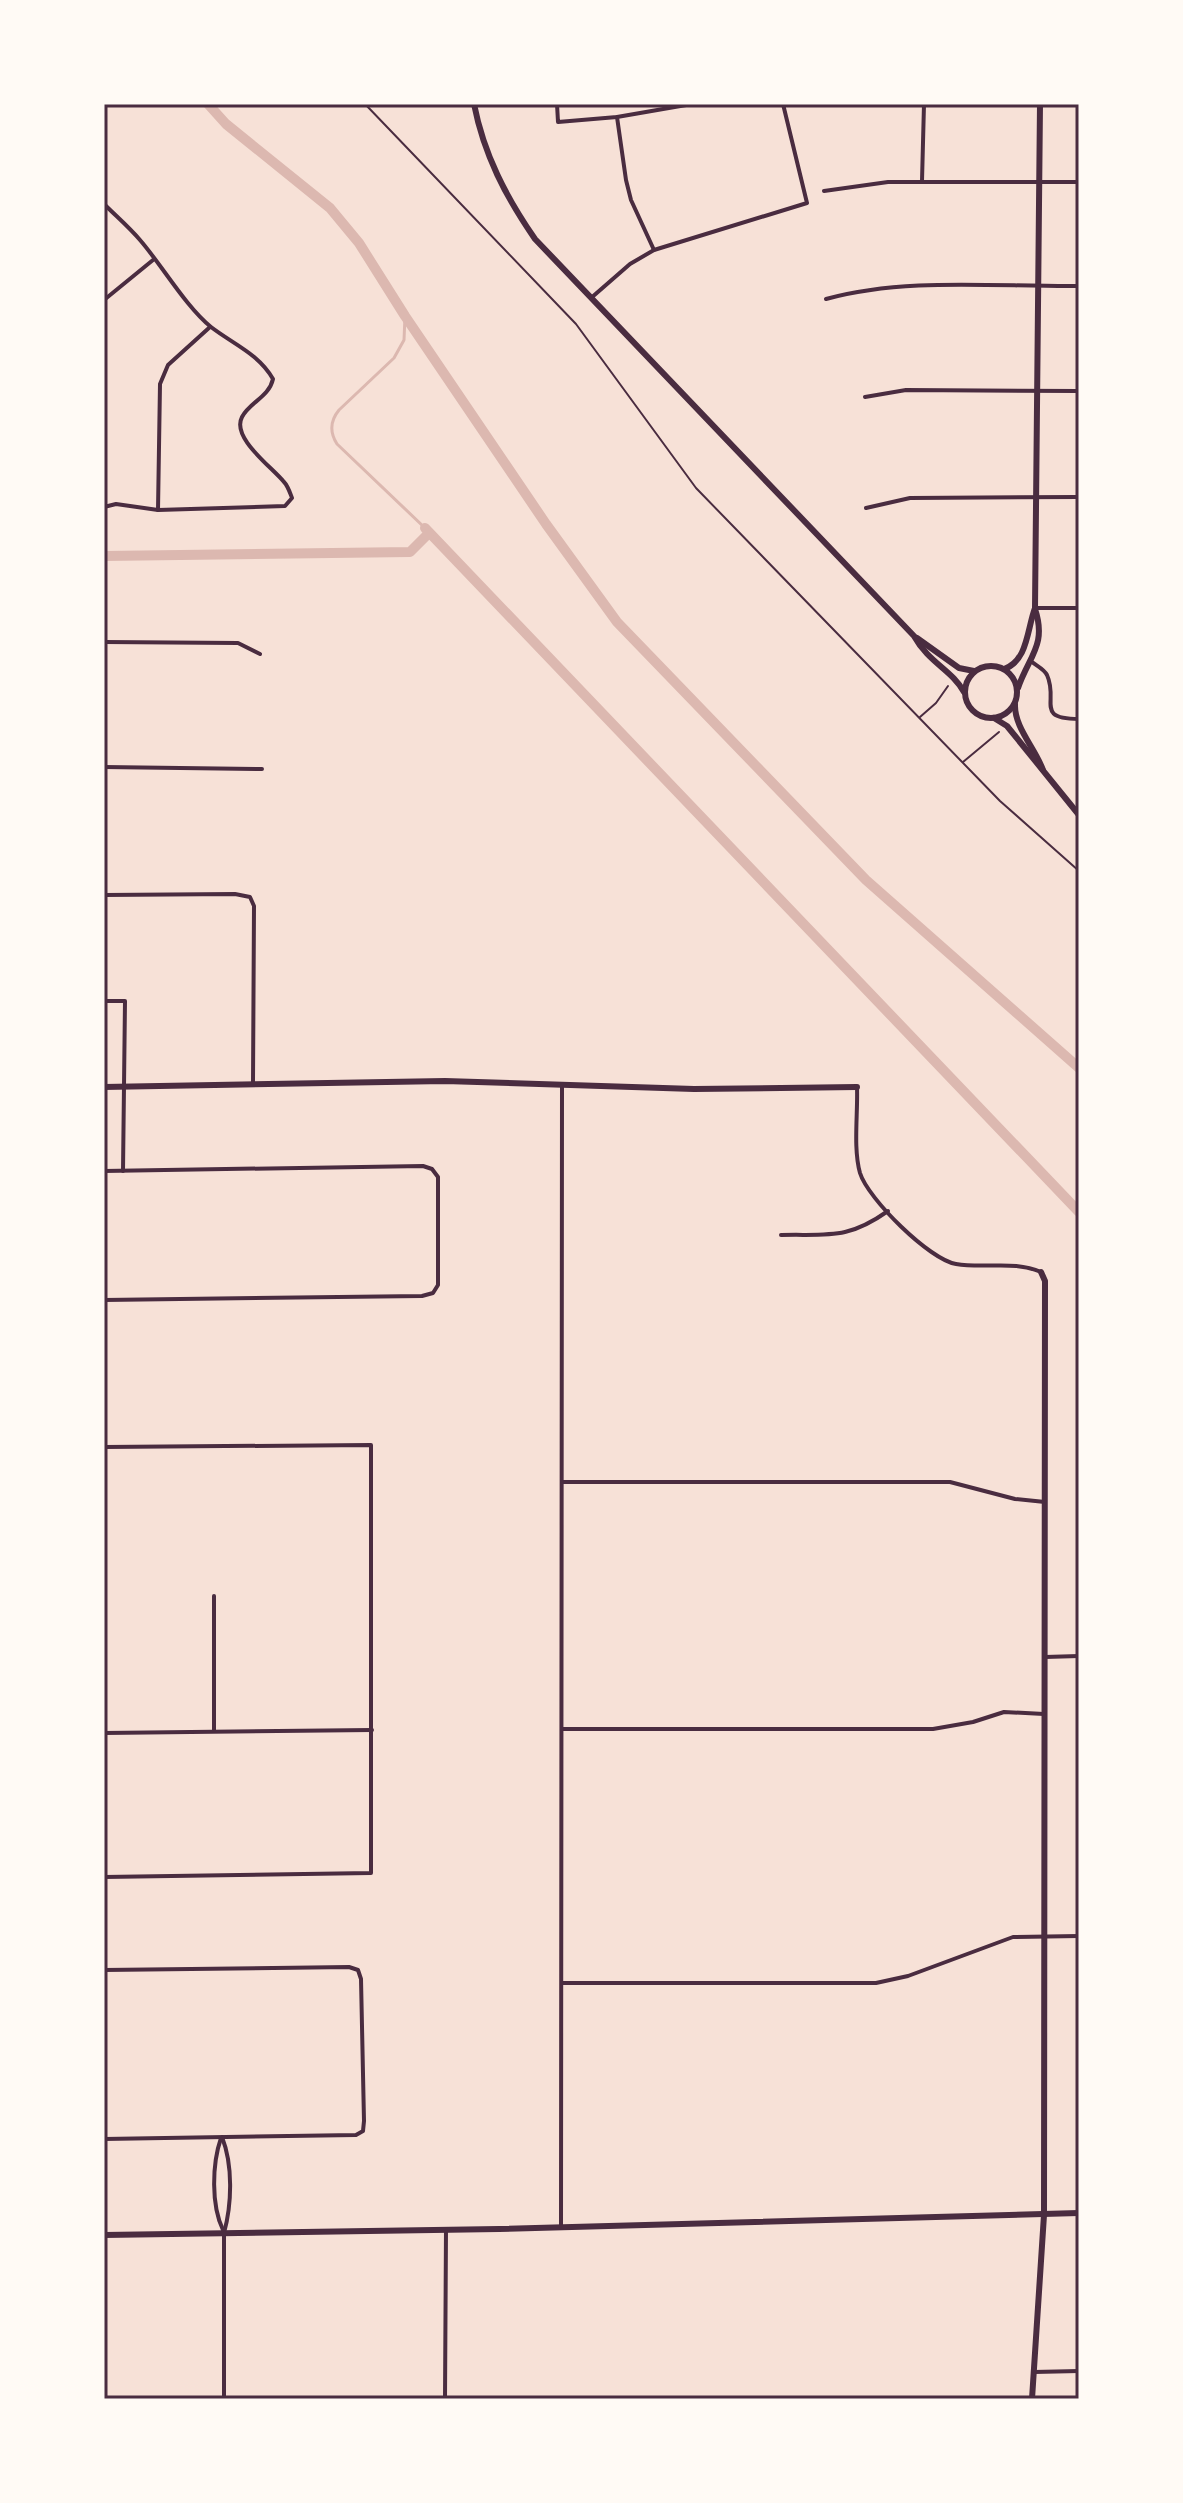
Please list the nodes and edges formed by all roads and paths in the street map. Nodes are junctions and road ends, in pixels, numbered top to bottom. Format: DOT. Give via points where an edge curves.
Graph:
graph roads {
  1 [pos="365,104"];
  2 [pos="474,104"];
  3 [pos="557,104"];
  4 [pos="692,104"];
  5 [pos="783,104"];
  6 [pos="924,104"];
  7 [pos="1040,104"];
  8 [pos="617,117"];
  9 [pos="922,181"];
  10 [pos="1038,182"];
  11 [pos="1079,182"];
  12 [pos="824,191"];
  13 [pos="104,204"];
  14 [pos="654,250"];
  15 [pos="153,260"];
  16 [pos="1037,286"];
  17 [pos="1079,286"];
  18 [pos="591,298"];
  19 [pos="826,299"];
  20 [pos="104,300"];
  21 [pos="210,327"];
  22 [pos="1079,391"];
  23 [pos="1036,392"];
  24 [pos="865,397"];
  25 [pos="1037,497"];
  26 [pos="1079,497"];
  27 [pos="104,507"];
  28 [pos="866,508"];
  29 [pos="158,510"];
  30 [pos="1035,608"];
  31 [pos="1079,608"];
  32 [pos="914,636"];
  33 [pos="104,642"];
  34 [pos="260,654"];
  35 [pos="1032,662"];
  36 [pos="1004,669"];
  37 [pos="974,671"];
  38 [pos="948,686"];
  39 [pos="1017,691"];
  40 [pos="964,692"];
  41 [pos="1015,703"];
  42 [pos="919,718"];
  43 [pos="994,718"];
  44 [pos="1079,719"];
  45 [pos="999,732"];
  46 [pos="962,762"];
  47 [pos="104,767"];
  48 [pos="262,769"];
  49 [pos="1044,773"];
  50 [pos="1079,815"];
  51 [pos="1079,871"];
  52 [pos="104,895"];
  53 [pos="104,1001"];
  54 [pos="253,1085"];
  55 [pos="123,1086"];
  56 [pos="562,1086"];
  57 [pos="104,1087"];
  58 [pos="857,1087"];
  59 [pos="104,1171"];
  60 [pos="123,1171"];
  61 [pos="888,1211"];
  62 [pos="781,1235"];
  63 [pos="1041,1272"];
  64 [pos="104,1300"];
  65 [pos="104,1447"];
  66 [pos="563,1482"];
  67 [pos="1045,1502"];
  68 [pos="214,1596"];
  69 [pos="1079,1656"];
  70 [pos="1045,1657"];
  71 [pos="1044,1714"];
  72 [pos="563,1729"];
  73 [pos="372,1730"];
  74 [pos="214,1731"];
  75 [pos="104,1733"];
  76 [pos="104,1877"];
  77 [pos="1079,1936"];
  78 [pos="1043,1937"];
  79 [pos="104,1970"];
  80 [pos="562,1983"];
  81 [pos="222,2137"];
  82 [pos="104,2139"];
  83 [pos="1079,2213"];
  84 [pos="1044,2215"];
  85 [pos="561,2227"];
  86 [pos="446,2229"];
  87 [pos="224,2233"];
  88 [pos="104,2235"];
  89 [pos="1079,2371"];
  90 [pos="1032,2372"];
  91 [pos="224,2399"];
  92 [pos="445,2399"];
  93 [pos="1032,2399"];
  1 -- 42 [label="path" via="576,324 696,488"];
  2 -- 18 [label="street" via="479,132 511,204 535,239"];
  3 -- 8 [label="street" via="558,122"];
  4 -- 8 [label="street"];
  5 -- 14 [label="street" via="807,203"];
  6 -- 9 [label="street"];
  7 -- 10 [label="street"];
  8 -- 14 [label="street" via="631,200"];
  9 -- 10 [label="street"];
  9 -- 12 [label="street"];
  10 -- 11 [label="street"];
  10 -- 16 [label="street"];
  13 -- 15 [label="street"];
  14 -- 18 [label="street"];
  15 -- 20 [label="street"];
  15 -- 21 [label="street"];
  16 -- 17 [label="street"];
  16 -- 19 [label="street" via="891,287"];
  16 -- 23 [label="street"];
  18 -- 32 [label="street"];
  21 -- 29 [label="street" via="168,365 160,384"];
  21 -- 29 [label="street" via="242,345 273,379 271,388 242,417 240,429 292,498 285,506"];
  22 -- 23 [label="street"];
  23 -- 24 [label="street" via="906,390"];
  23 -- 25 [label="street"];
  25 -- 26 [label="street"];
  25 -- 28 [label="street" via="910,498"];
  25 -- 30 [label="street"];
  27 -- 29 [label="street"];
  30 -- 31 [label="street"];
  30 -- 35 [label="street" via="1041,624"];
  30 -- 36 [label="street" via="1020,657"];
  32 -- 37 [label="street" via="959,668"];
  32 -- 40 [label="street"];
  33 -- 34 [label="street" via="238,643"];
  35 -- 39 [label="street"];
  35 -- 44 [label="street" via="1048,678 1054,715"];
  36 -- 37 [label="street" via="988,666"];
  36 -- 39 [label="street"];
  37 -- 40 [label="street"];
  38 -- 42 [label="path"];
  39 -- 41 [label="street"];
  40 -- 43 [label="street" via="970,708"];
  41 -- 43 [label="street"];
  41 -- 49 [label="street" via="1017,720"];
  42 -- 46 [label="path"];
  43 -- 49 [label="street" via="1007,726"];
  45 -- 46 [label="path"];
  46 -- 51 [label="path"];
  47 -- 48 [label="street"];
  49 -- 50 [label="street"];
  52 -- 54 [label="street" via="250,897"];
  53 -- 55 [label="street" via="125,1001"];
  54 -- 55 [label="street"];
  54 -- 56 [label="street" via="445,1081"];
  55 -- 57 [label="street"];
  55 -- 60 [label="street"];
  56 -- 58 [label="street"];
  56 -- 66 [label="street"];
  58 -- 61 [label="street" via="860,1172"];
  59 -- 60 [label="street"];
  60 -- 64 [label="street" via="432,1169 438,1177 438,1285 422,1296"];
  61 -- 62 [label="street" via="843,1234"];
  61 -- 63 [label="street" via="949,1263 1024,1266"];
  63 -- 67 [label="street"];
  65 -- 73 [label="street" via="371,1445"];
  66 -- 67 [label="street" via="950,1482"];
  66 -- 72 [label="street"];
  67 -- 70 [label="street"];
  68 -- 74 [label="street"];
  69 -- 70 [label="street"];
  70 -- 71 [label="street"];
  71 -- 72 [label="street" via="1004,1712 933,1729"];
  71 -- 78 [label="street"];
  72 -- 80 [label="street"];
  73 -- 74 [label="street"];
  73 -- 76 [label="street" via="371,1873"];
  74 -- 75 [label="street"];
  77 -- 78 [label="street"];
  78 -- 80 [label="street" via="1013,1937 876,1983"];
  78 -- 84 [label="street"];
  79 -- 81 [label="street" via="358,1970 363,2131"];
  80 -- 85 [label="street"];
  81 -- 82 [label="street"];
  81 -- 87 [label="street" via="228,2154 229,2216"];
  81 -- 87 [label="street" via="215,2154 216,2216"];
  83 -- 84 [label="street"];
  84 -- 85 [label="street"];
  84 -- 90 [label="street"];
  85 -- 86 [label="street"];
  86 -- 87 [label="street"];
  86 -- 92 [label="street"];
  87 -- 88 [label="street"];
  87 -- 91 [label="street"];
  89 -- 90 [label="street"];
  90 -- 93 [label="street"];
}
